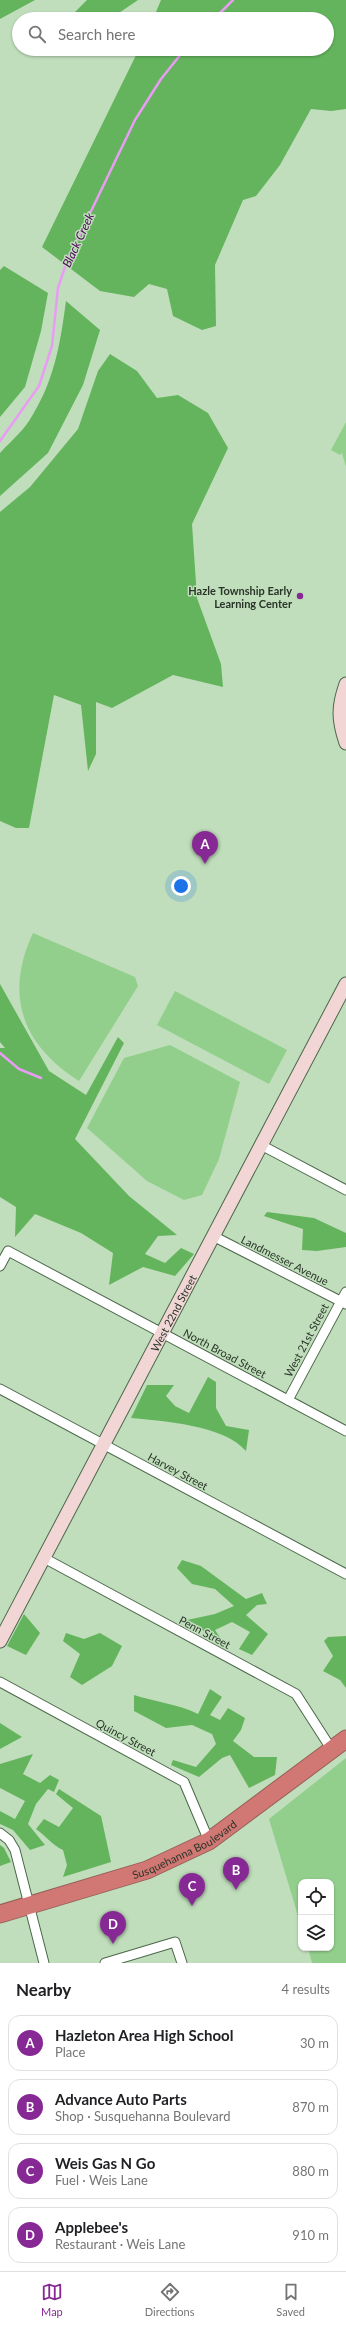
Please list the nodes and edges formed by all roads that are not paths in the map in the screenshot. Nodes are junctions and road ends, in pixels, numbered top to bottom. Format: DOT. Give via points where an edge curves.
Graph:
graph roads {
  1 [pos="346,684"];
  2 [pos="346,743"];
  3 [pos="346,984"];
  4 [pos="261,1145"];
  5 [pos="346,1190"];
  6 [pos="213,1236"];
  7 [pos="0,1266"];
  8 [pos="346,1292"];
  9 [pos="343,1303"];
  10 [pos="161,1332"];
  11 [pos="0,1389"];
  12 [pos="288,1400"];
  13 [pos="346,1431"];
  14 [pos="102,1445"];
  15 [pos="44,1558"];
  16 [pos="346,1574"];
  17 [pos="0,1641"];
  18 [pos="0,1682"];
  19 [pos="346,1739"];
  20 [pos="332,1750"];
  21 [pos="0,1833"];
  22 [pos="209,1841"];
  23 [pos="29,1906"];
  24 [pos="0,1914"];
  25 [pos="44,1963"];
  26 [pos="105,1963"];
  27 [pos="182,1963"];
  1 -- 2 [label="street" via="339,706 340,726"];
  3 -- 4 [label="street, West 22nd Street"];
  4 -- 5 [label="street"];
  4 -- 6 [label="street, West 22nd Street"];
  6 -- 9 [label="street, Landmesser Avenue"];
  6 -- 10 [label="street, West 22nd Street"];
  7 -- 10 [label="street, North Broad Street" via="8,1251"];
  8 -- 9 [label="street, West 21st Street"];
  9 -- 12 [label="street, West 21st Street"];
  10 -- 12 [label="street, North Broad Street"];
  10 -- 14 [label="street, West 22nd Street"];
  11 -- 14 [label="street, Harvey Street"];
  12 -- 13 [label="street, North Broad Street"];
  14 -- 15 [label="street, West 22nd Street"];
  14 -- 16 [label="street, Harvey Street"];
  15 -- 17 [label="street, West 22nd Street"];
  15 -- 20 [label="street, Penn Street" via="296,1694"];
  18 -- 22 [label="street, Quincy Street" via="184,1782"];
  19 -- 20 [label="highway, Susquehanna Boulevard"];
  20 -- 22 [label="highway, Susquehanna Boulevard"];
  21 -- 23 [label="street" via="9,1840 15,1850"];
  22 -- 23 [label="highway, Susquehanna Boulevard" via="148,1870"];
  23 -- 24 [label="highway, Susquehanna Boulevard"];
  23 -- 25 [label="street"];
  26 -- 27 [label="street" via="175,1942"];
}
